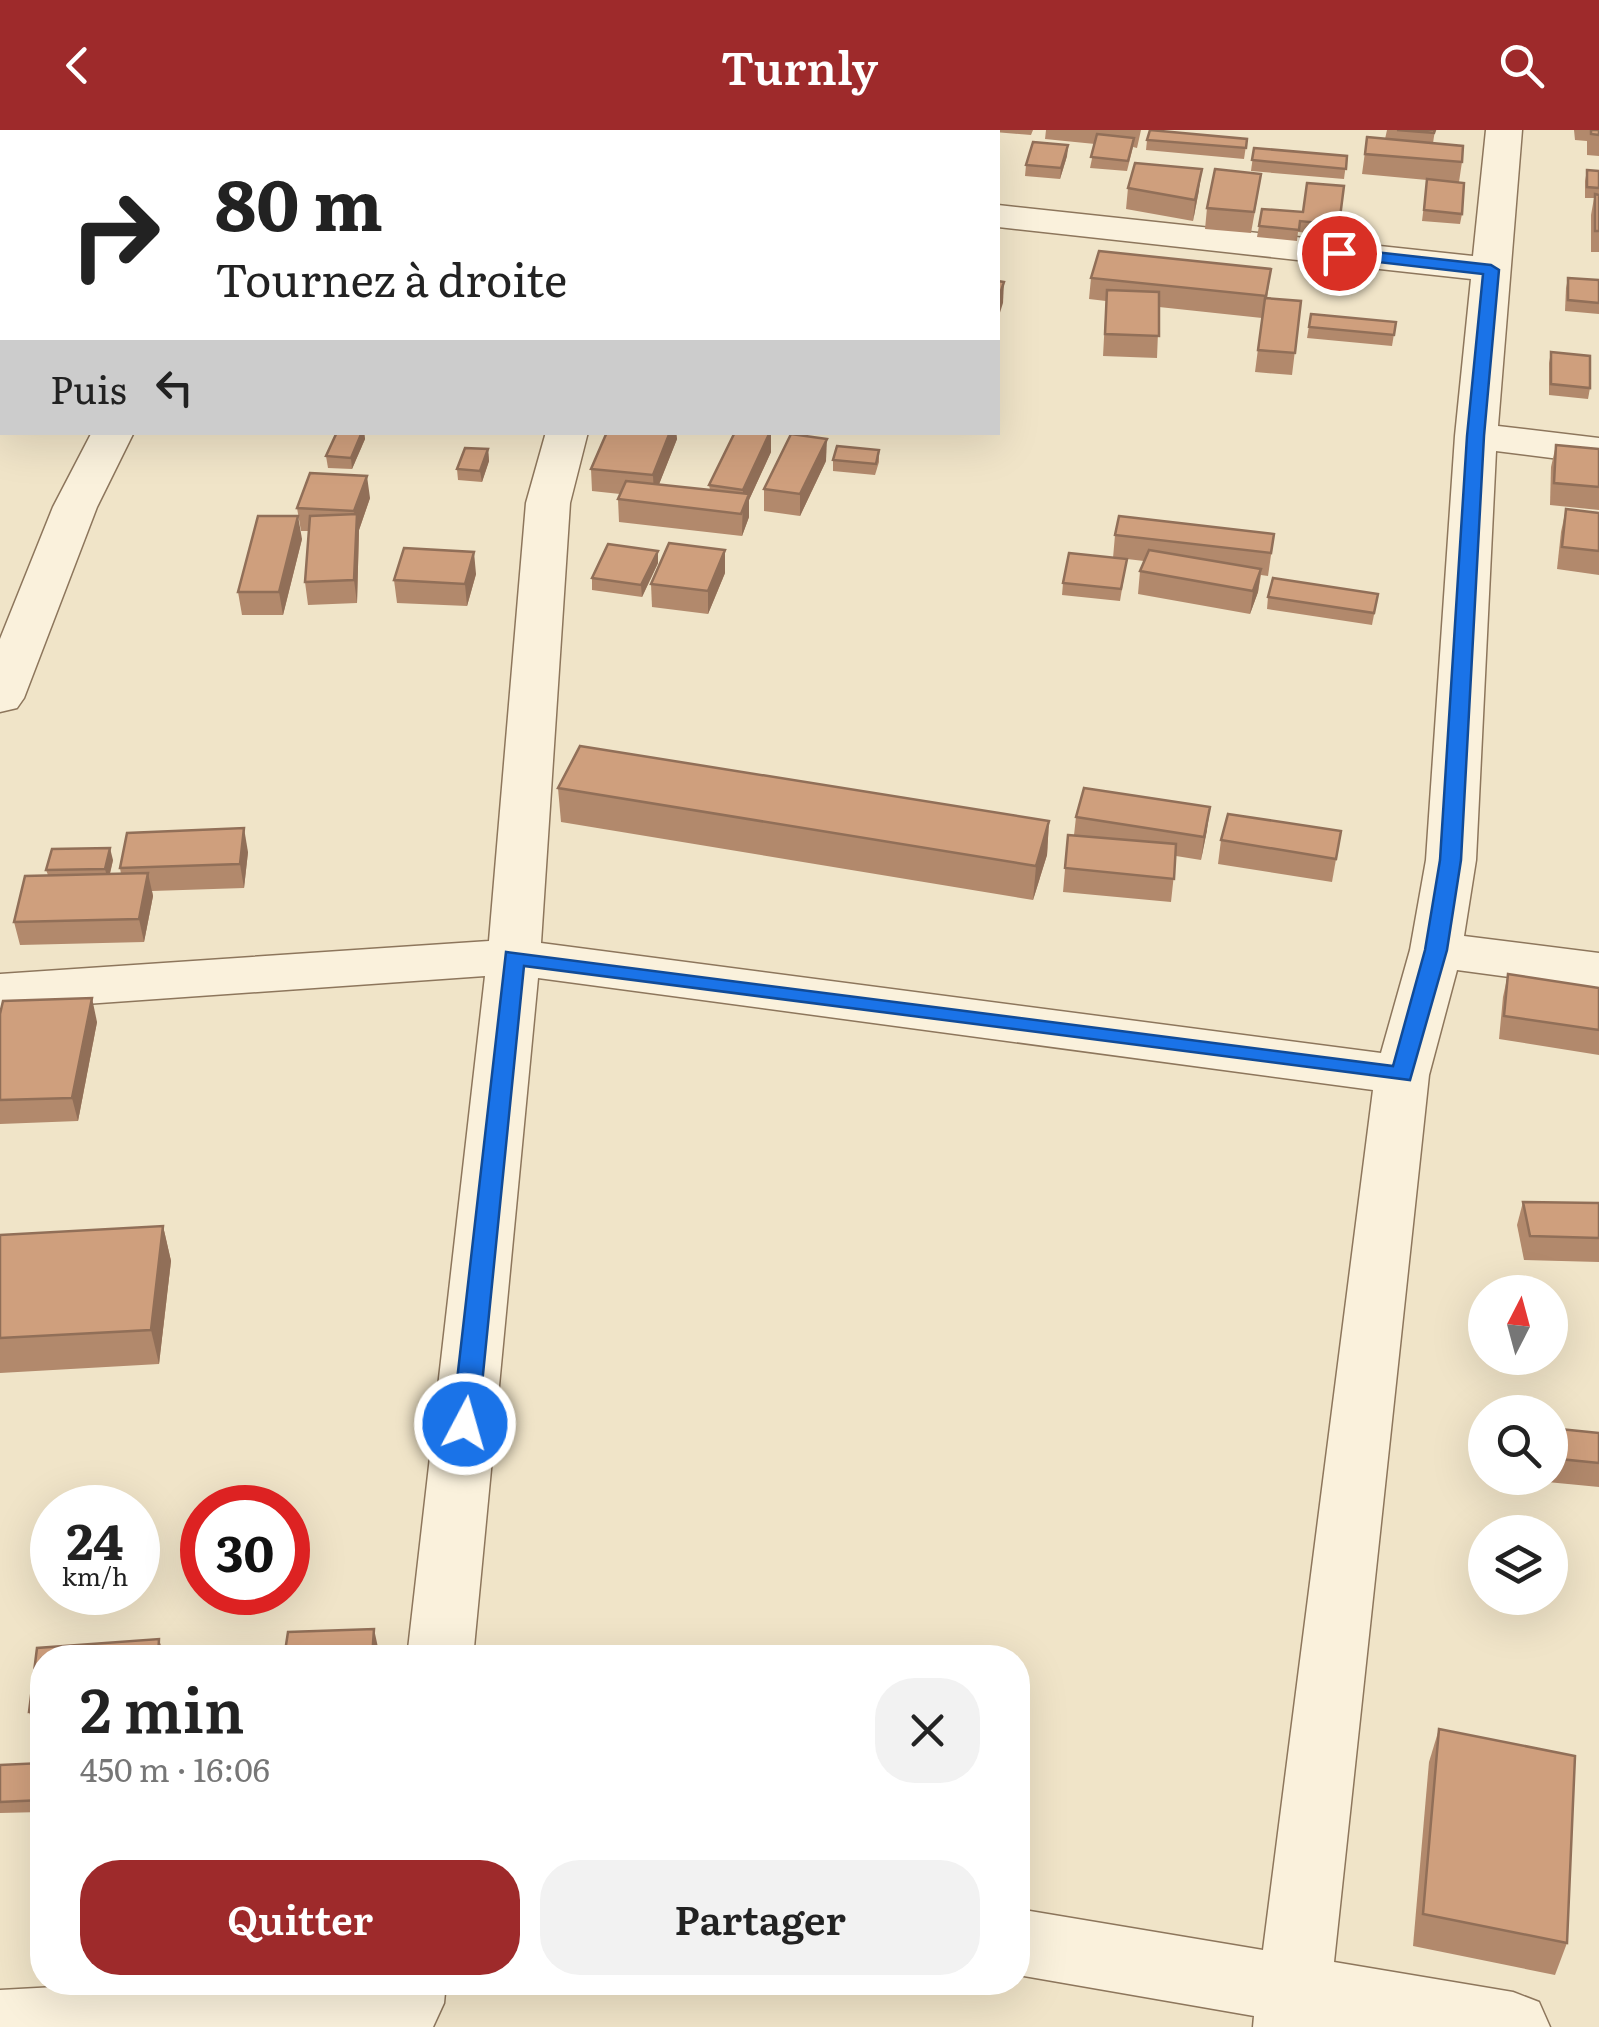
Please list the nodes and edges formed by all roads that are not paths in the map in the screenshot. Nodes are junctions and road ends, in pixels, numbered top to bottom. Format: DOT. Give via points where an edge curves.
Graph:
graph roads {
  1 [pos="1504,130"];
  2 [pos="1000,216"];
  3 [pos="1491,270"];
  4 [pos="111,435"];
  5 [pos="566,435"];
  6 [pos="1476,436"];
  7 [pos="1599,451"];
  8 [pos="0,698"];
  9 [pos="1436,950"];
  10 [pos="514,957"];
  11 [pos="1599,971"];
  12 [pos="0,992"];
  13 [pos="1402,1075"];
  14 [pos="441,1645"];
  15 [pos="1030,1945"];
  16 [pos="407,1995"];
  17 [pos="1292,2008"];
  18 [pos="0,2025"];
  19 [pos="1512,2027"];
  1 -- 3 [label="street"];
  2 -- 3 [label="street"];
  3 -- 6 [label="street"];
  4 -- 8 [label="street" via="75,507"];
  5 -- 10 [label="street" via="548,503"];
  6 -- 7 [label="street"];
  6 -- 9 [label="street" via="1450,860"];
  9 -- 11 [label="street"];
  9 -- 13 [label="street"];
  10 -- 12 [label="street"];
  10 -- 13 [label="street"];
  10 -- 14 [label="street"];
  13 -- 17 [label="street"];
  15 -- 17 [label="street"];
  16 -- 18 [label="street" via="407,2002"];
  17 -- 19 [label="street"];
}
